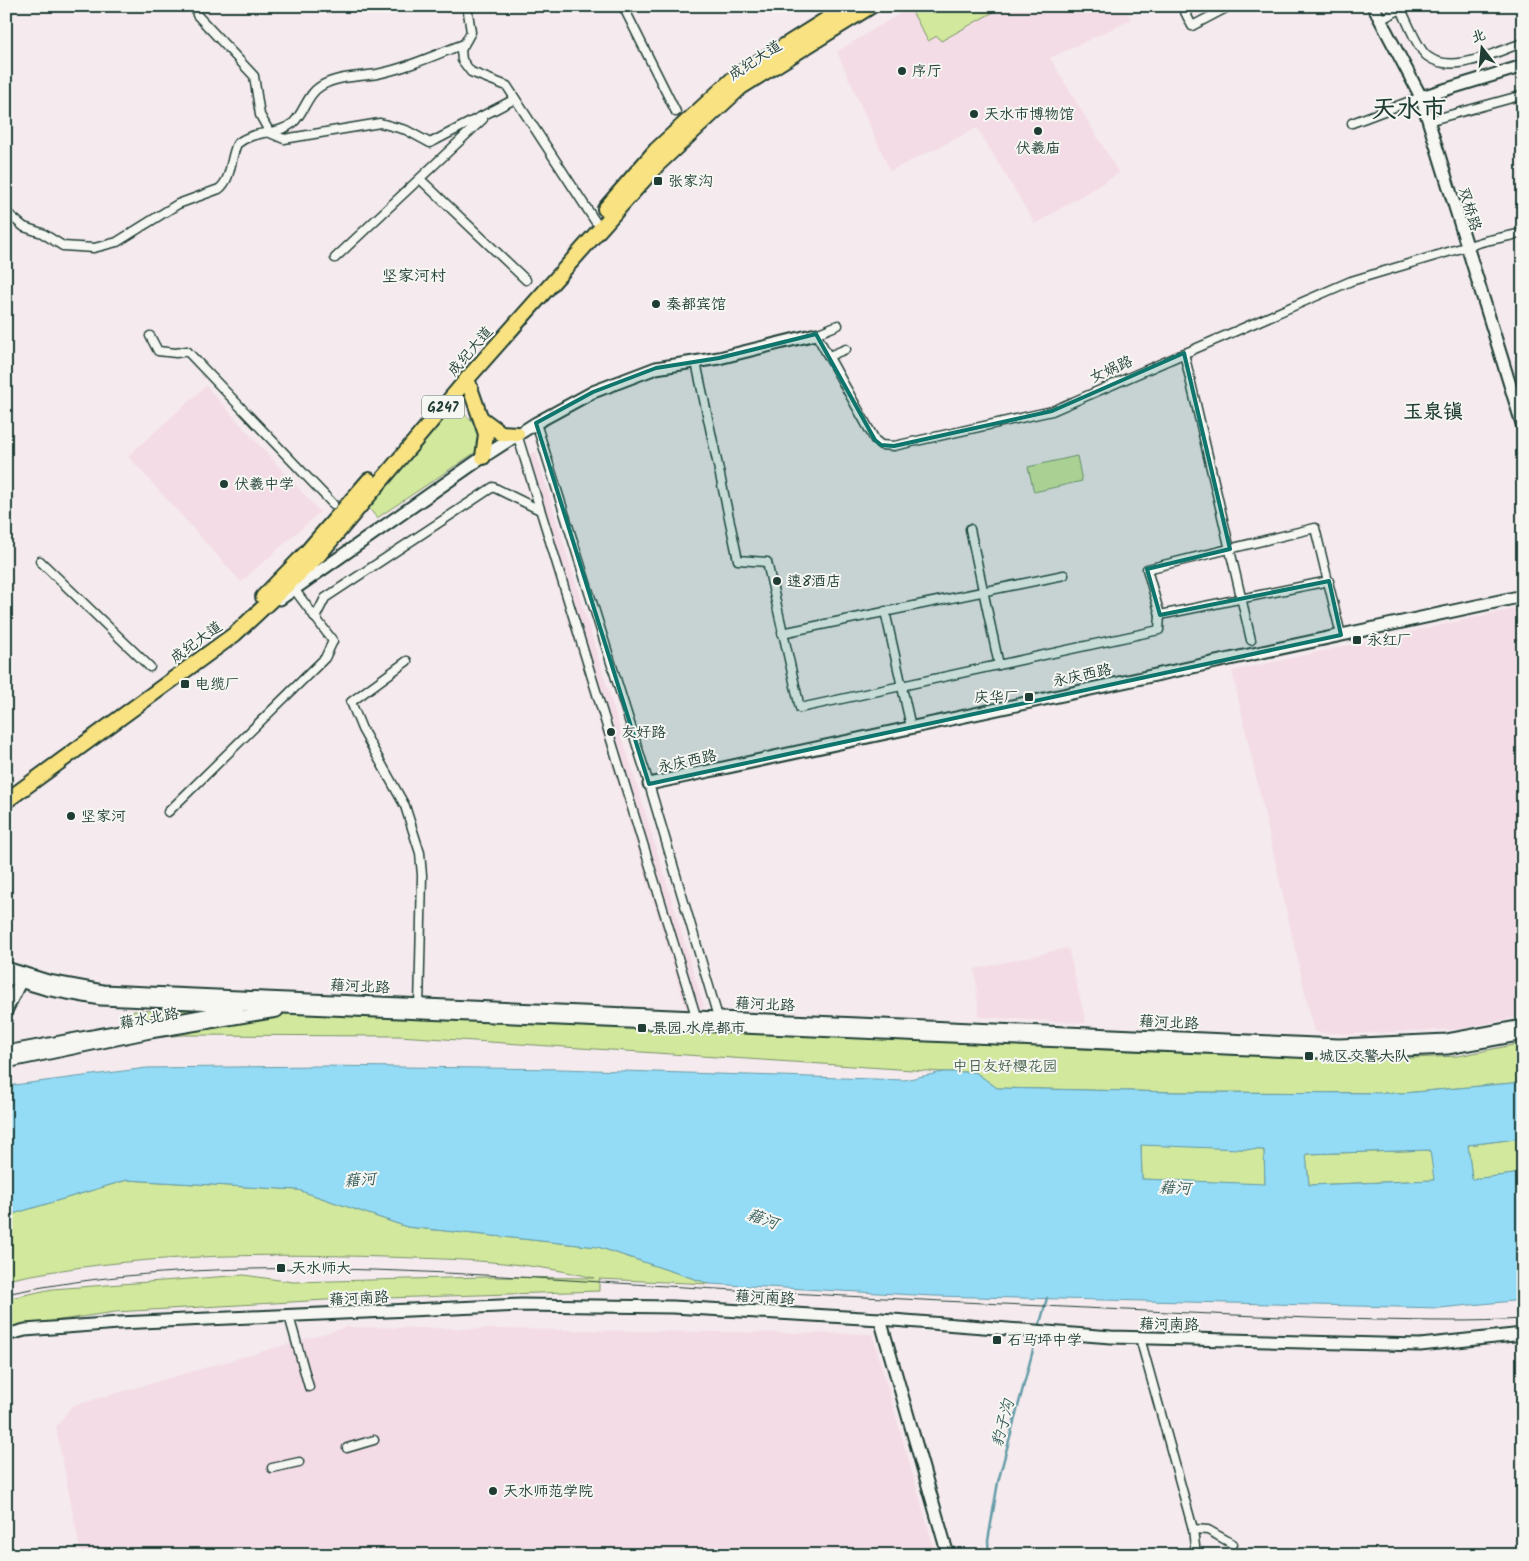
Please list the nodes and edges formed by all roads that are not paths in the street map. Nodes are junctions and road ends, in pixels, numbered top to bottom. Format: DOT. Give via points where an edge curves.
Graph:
graph roads {
  1 [pos="196,6"];
  2 [pos="467,6"];
  3 [pos="623,6"];
  4 [pos="848,6"];
  5 [pos="871,6"];
  6 [pos="1182,6"];
  7 [pos="1230,6"];
  8 [pos="1373,6"];
  9 [pos="1404,8"];
  10 [pos="1380,20"];
  11 [pos="1523,43"];
  12 [pos="464,44"];
  13 [pos="1523,66"];
  14 [pos="1523,96"];
  15 [pos="1421,97"];
  16 [pos="515,99"];
  17 [pos="491,112"];
  18 [pos="676,112"];
  19 [pos="1428,121"];
  20 [pos="1352,123"];
  21 [pos="270,133"];
  22 [pos="420,179"];
  23 [pos="6,212"];
  24 [pos="595,221"];
  25 [pos="1523,233"];
  26 [pos="1466,246"];
  27 [pos="335,258"];
  28 [pos="526,280"];
  29 [pos="838,325"];
  30 [pos="816,334"];
  31 [pos="150,336"];
  32 [pos="846,349"];
  33 [pos="1184,352"];
  34 [pos="829,356"];
  35 [pos="696,362"];
  36 [pos="467,379"];
  37 [pos="482,419"];
  38 [pos="536,423"];
  39 [pos="1523,427"];
  40 [pos="517,434"];
  41 [pos="483,457"];
  42 [pos="333,504"];
  43 [pos="540,510"];
  44 [pos="970,529"];
  45 [pos="1230,549"];
  46 [pos="40,561"];
  47 [pos="1064,575"];
  48 [pos="1329,581"];
  49 [pos="294,589"];
  50 [pos="983,591"];
  51 [pos="1523,596"];
  52 [pos="1242,598"];
  53 [pos="885,611"];
  54 [pos="257,615"];
  55 [pos="1160,615"];
  56 [pos="315,618"];
  57 [pos="232,629"];
  58 [pos="782,633"];
  59 [pos="1340,635"];
  60 [pos="1251,640"];
  61 [pos="407,661"];
  62 [pos="1000,665"];
  63 [pos="150,667"];
  64 [pos="902,686"];
  65 [pos="911,727"];
  66 [pos="649,784"];
  67 [pos="6,794"];
  68 [pos="6,801"];
  69 [pos="168,812"];
  70 [pos="6,968"];
  71 [pos="6,977"];
  72 [pos="23,978"];
  73 [pos="297,1003"];
  74 [pos="254,1006"];
  75 [pos="419,1008"];
  76 [pos="6,1011"];
  77 [pos="696,1016"];
  78 [pos="718,1017"];
  79 [pos="1523,1026"];
  80 [pos="1523,1034"];
  81 [pos="6,1052"];
  82 [pos="6,1062"];
  83 [pos="289,1316"];
  84 [pos="880,1319"];
  85 [pos="1523,1334"];
  86 [pos="6,1335"];
  87 [pos="1140,1338"];
  88 [pos="309,1387"];
  89 [pos="374,1440"];
  90 [pos="347,1448"];
  91 [pos="299,1462"];
  92 [pos="272,1468"];
  93 [pos="1193,1528"];
  94 [pos="1233,1544"];
  95 [pos="948,1555"];
  96 [pos="1196,1555"];
  1 -- 21 [label="street" via="196,15 254,76 260,116"];
  2 -- 12 [label="street" via="472,32"];
  3 -- 18 [label="street"];
  4 -- 24 [label="highway, 成纪大道 / G247" via="736,76 656,150"];
  5 -- 36 [label="highway, 成纪大道 / G247" via="741,87 657,165"];
  6 -- 7 [label="street" via="1192,26"];
  8 -- 10 [label="main road, 双桥路"];
  9 -- 10 [label="street"];
  9 -- 11 [label="street" via="1426,56 1444,65 1466,62"];
  10 -- 15 [label="main road, 双桥路"];
  12 -- 16 [label="street" via="462,60 471,72 507,86"];
  12 -- 21 [label="street" via="409,66 341,78 320,86 293,122"];
  13 -- 15 [label="main road"];
  14 -- 19 [label="street"];
  15 -- 19 [label="main road, 双桥路"];
  15 -- 20 [label="street"];
  16 -- 17 [label="street"];
  16 -- 24 [label="street"];
  17 -- 21 [label="street" via="430,144 406,130 380,123 284,139"];
  17 -- 22 [label="street"];
  19 -- 26 [label="main road, 双桥路"];
  21 -- 23 [label="street" via="254,134 237,144 228,174 219,189 178,204 125,238 104,247 63,246 42,233 24,228"];
  22 -- 27 [label="street"];
  22 -- 28 [label="street"];
  24 -- 57 [label="highway, 成纪大道 / G247" via="306,554"];
  25 -- 26 [label="street, 女娲路"];
  26 -- 33 [label="street, 女娲路" via="1350,282"];
  26 -- 39 [label="main road, 双桥路"];
  29 -- 30 [label="street"];
  30 -- 34 [label="street, 女娲路"];
  30 -- 35 [label="main road"];
  31 -- 42 [label="street" via="158,351 187,351"];
  32 -- 34 [label="street"];
  33 -- 34 [label="street, 女娲路" via="1052,411 894,446 881,445 875,440"];
  33 -- 45 [label="street"];
  35 -- 38 [label="main road" via="645,371 593,392"];
  35 -- 58 [label="street" via="738,560 767,562"];
  36 -- 37 [label="highway"];
  36 -- 54 [label="highway, 成纪大道 / G247" via="317,557"];
  37 -- 40 [label="highway" via="501,433"];
  37 -- 41 [label="highway" via="486,434"];
  38 -- 40 [label="main road"];
  38 -- 66 [label="street"];
  40 -- 41 [label="main road"];
  40 -- 43 [label="street"];
  41 -- 49 [label="main road"];
  43 -- 56 [label="street" via="493,487 325,598"];
  43 -- 77 [label="street"];
  44 -- 50 [label="street"];
  45 -- 48 [label="street" via="1315,528"];
  45 -- 52 [label="street"];
  45 -- 55 [label="street" via="1147,569"];
  46 -- 63 [label="street"];
  47 -- 50 [label="street"];
  48 -- 52 [label="street"];
  48 -- 59 [label="street"];
  49 -- 54 [label="main road"];
  49 -- 56 [label="street"];
  50 -- 53 [label="street"];
  50 -- 62 [label="street"];
  51 -- 59 [label="main road, 永庆西路"];
  52 -- 55 [label="street"];
  52 -- 60 [label="street"];
  53 -- 58 [label="street"];
  53 -- 64 [label="street"];
  54 -- 57 [label="main road"];
  54 -- 68 [label="highway, 成纪大道 / G247"];
  55 -- 62 [label="street" via="1159,630"];
  56 -- 69 [label="street" via="333,641 325,658"];
  57 -- 67 [label="highway, 成纪大道 / G247"];
  58 -- 64 [label="street" via="800,708"];
  59 -- 65 [label="main road, 永庆西路"];
  61 -- 75 [label="street" via="351,702 362,729 405,806 420,853"];
  62 -- 64 [label="street"];
  64 -- 65 [label="street"];
  65 -- 66 [label="main road, 永庆西路"];
  66 -- 78 [label="street"];
  70 -- 72 [label="main road, 藉河北路"];
  71 -- 72 [label="main road, 藉河北路"];
  72 -- 73 [label="main road, 藉河北路" via="103,991"];
  72 -- 74 [label="main road, 藉河北路" via="46,989 101,999"];
  72 -- 76 [label="main road"];
  73 -- 74 [label="main road, 藉河北路"];
  73 -- 75 [label="main road, 藉河北路"];
  73 -- 82 [label="main road, 藉水北路"];
  74 -- 81 [label="main road, 藉水北路"];
  75 -- 77 [label="main road, 藉河北路"];
  75 -- 80 [label="main road, 藉河北路" via="1339,1053 1447,1048"];
  77 -- 78 [label="main road, 藉河北路"];
  78 -- 79 [label="main road, 藉河北路" via="1339,1045 1446,1040"];
  83 -- 84 [label="main road, 藉河南路" via="521,1305 673,1307"];
  83 -- 86 [label="main road, 藉河南路" via="119,1323 25,1330"];
  83 -- 88 [label="street"];
  84 -- 87 [label="main road, 藉河南路"];
  84 -- 95 [label="main road"];
  85 -- 87 [label="main road, 藉河南路" via="1420,1344"];
  87 -- 93 [label="street"];
  89 -- 90 [label="street"];
  91 -- 92 [label="street"];
  93 -- 94 [label="street" via="1208,1530"];
  93 -- 96 [label="street"];
}
